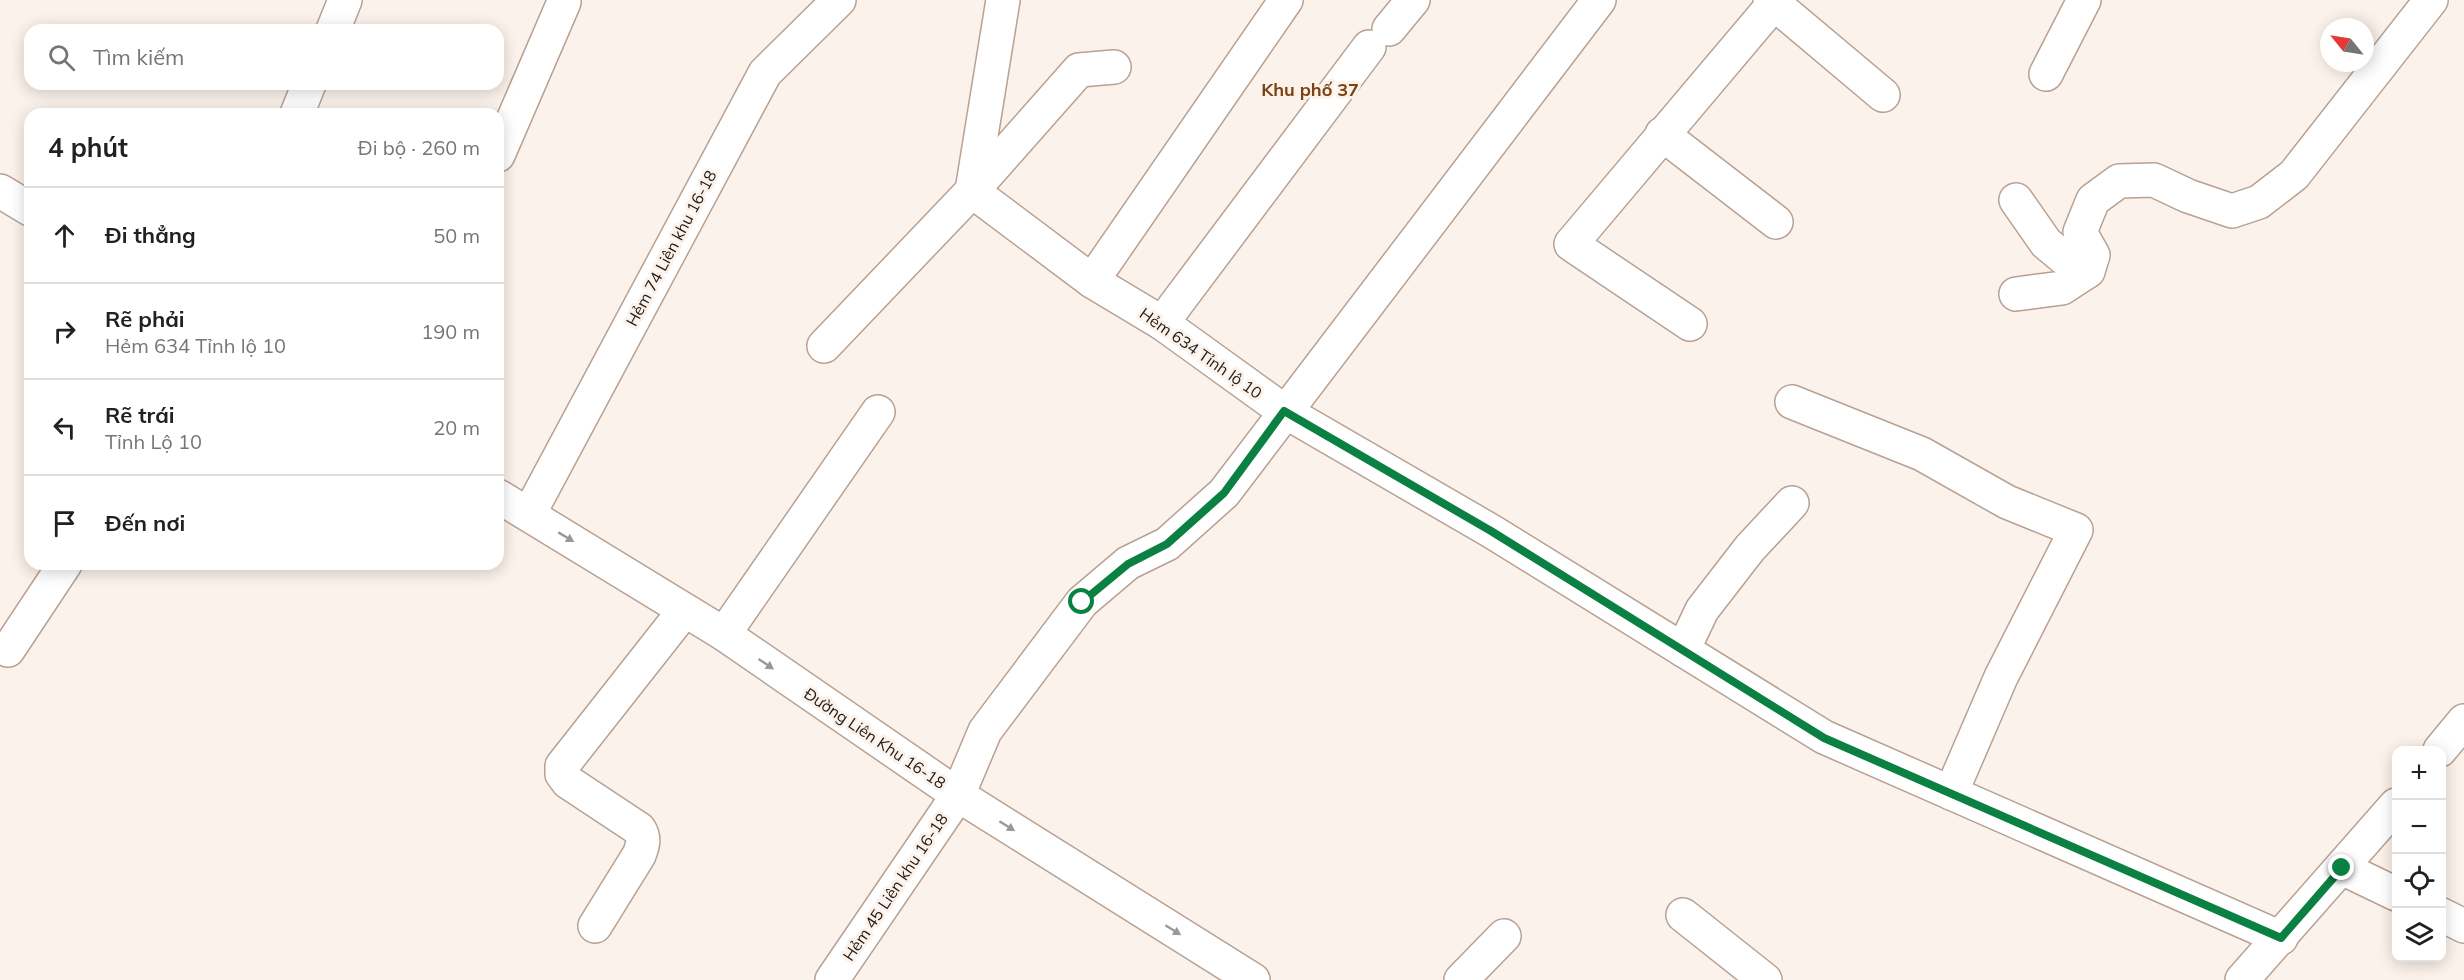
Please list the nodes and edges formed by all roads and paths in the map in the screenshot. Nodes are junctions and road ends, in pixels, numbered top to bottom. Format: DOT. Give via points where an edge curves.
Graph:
graph roads {
  1 [pos="345,0"];
  2 [pos="839,0"];
  3 [pos="1003,0"];
  4 [pos="1286,0"];
  5 [pos="1413,0"];
  6 [pos="1599,0"];
  7 [pos="2084,0"];
  8 [pos="2431,0"];
  9 [pos="1773,1"];
  10 [pos="564,2"];
  11 [pos="335,24"];
  12 [pos="1114,67"];
  13 [pos="2046,74"];
  14 [pos="307,90"];
  15 [pos="1883,95"];
  16 [pos="299,108"];
  17 [pos="1662,134"];
  18 [pos="504,141"];
  19 [pos="0,190"];
  20 [pos="972,191"];
  21 [pos="2016,200"];
  22 [pos="24,205"];
  23 [pos="1776,222"];
  24 [pos="2088,271"];
  25 [pos="1092,281"];
  26 [pos="2016,294"];
  27 [pos="1162,323"];
  28 [pos="1690,324"];
  29 [pos="824,346"];
  30 [pos="1792,402"];
  31 [pos="1284,411"];
  32 [pos="878,412"];
  33 [pos="504,499"];
  34 [pos="1791,504"];
  35 [pos="529,514"];
  36 [pos="61,570"];
  37 [pos="684,611"];
  38 [pos="724,634"];
  39 [pos="8,650"];
  40 [pos="1683,650"];
  41 [pos="2464,721"];
  42 [pos="2443,746"];
  43 [pos="1951,793"];
  44 [pos="958,795"];
  45 [pos="2392,811"];
  46 [pos="2342,868"];
  47 [pos="2392,892"];
  48 [pos="1683,915"];
  49 [pos="2446,917"];
  50 [pos="595,926"];
  51 [pos="2464,926"];
  52 [pos="1504,936"];
  53 [pos="2281,938"];
  54 [pos="832,980"];
  55 [pos="1253,980"];
  56 [pos="1461,980"];
  57 [pos="1765,980"];
  58 [pos="2242,980"];
  1 -- 11 [label="street"];
  2 -- 35 [label="street, Hẻm 74 Liên khu 16-18" via="765,73"];
  3 -- 20 [label="street"];
  4 -- 25 [label="street"];
  5 -- 27 [label="street" via="1379,38"];
  6 -- 31 [label="street, Hẻm 45 Liên khu 16-18"];
  7 -- 13 [label="street"];
  8 -- 24 [label="street" via="2294,175 2259,202 2232,211 2154,180 2119,181 2093,200 2080,232 2093,255"];
  9 -- 15 [label="street"];
  9 -- 17 [label="street"];
  10 -- 18 [label="street"];
  12 -- 20 [label="street" via="1079,70"];
  14 -- 16 [label="street"];
  17 -- 23 [label="street"];
  17 -- 28 [label="street" via="1571,244"];
  19 -- 22 [label="street"];
  20 -- 25 [label="street, Hẻm 634 Tỉnh lộ 10"];
  20 -- 29 [label="street"];
  21 -- 24 [label="street" via="2046,243"];
  24 -- 26 [label="street" via="2062,288"];
  25 -- 27 [label="street, Hẻm 634 Tỉnh lộ 10"];
  27 -- 31 [label="street, Hẻm 634 Tỉnh lộ 10"];
  30 -- 43 [label="street" via="1922,454 2007,502 2076,530 2001,677"];
  31 -- 40 [label="street, Hẻm 634 Tỉnh lộ 10" via="1491,531"];
  31 -- 44 [label="street, Hẻm 45 Liên khu 16-18" via="1224,493 1167,544 1128,564 1082,602 986,731"];
  32 -- 38 [label="street"];
  33 -- 35 [label="street, Đường Liên Khu 16-18"];
  34 -- 40 [label="street" via="1750,548 1702,610"];
  35 -- 37 [label="street, Đường Liên Khu 16-18, one-way"];
  36 -- 39 [label="street"];
  37 -- 38 [label="street, Đường Liên Khu 16-18"];
  37 -- 50 [label="street" via="562,766 568,782 642,834 639,855"];
  38 -- 44 [label="street, Đường Liên Khu 16-18, one-way"];
  40 -- 43 [label="street, Hẻm 634 Tỉnh lộ 10" via="1824,738"];
  41 -- 42 [label="street"];
  43 -- 53 [label="street, Hẻm 634 Tỉnh lộ 10"];
  44 -- 54 [label="street, Hẻm 45 Liên khu 16-18"];
  44 -- 55 [label="street, Đường Liên Khu 16-18, one-way"];
  45 -- 46 [label="street"];
  46 -- 47 [label="street"];
  46 -- 53 [label="street"];
  48 -- 57 [label="street"];
  49 -- 51 [label="street"];
  52 -- 56 [label="street"];
  53 -- 58 [label="street"];
}
